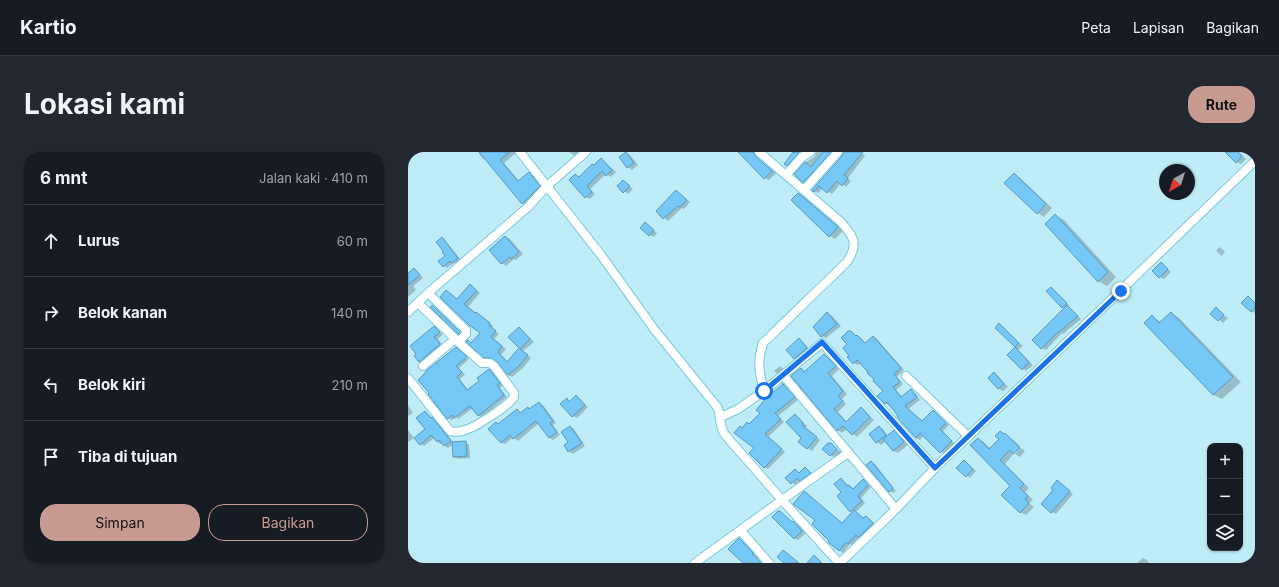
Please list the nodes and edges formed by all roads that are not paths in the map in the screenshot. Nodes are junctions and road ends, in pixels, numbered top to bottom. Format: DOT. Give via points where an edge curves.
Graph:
graph roads {
  1 [pos="520,152"];
  2 [pos="586,152"];
  3 [pos="759,152"];
  4 [pos="810,152"];
  5 [pos="838,152"];
  6 [pos="1255,161"];
  7 [pos="786,175"];
  8 [pos="546,186"];
  9 [pos="804,190"];
  10 [pos="428,293"];
  11 [pos="418,303"];
  12 [pos="408,312"];
  13 [pos="457,341"];
  14 [pos="423,366"];
  15 [pos="783,375"];
  16 [pos="906,376"];
  17 [pos="408,378"];
  18 [pos="764,391"];
  19 [pos="721,417"];
  20 [pos="968,436"];
  21 [pos="848,452"];
  22 [pos="935,468"];
  23 [pos="782,500"];
  24 [pos="896,509"];
  25 [pos="741,531"];
  26 [pos="695,563"];
  27 [pos="769,563"];
  28 [pos="839,563"];
  1 -- 8 [label="street"];
  2 -- 8 [label="street"];
  3 -- 7 [label="street"];
  4 -- 7 [label="street"];
  5 -- 9 [label="street"];
  6 -- 20 [label="street"];
  7 -- 9 [label="street"];
  8 -- 10 [label="street" via="528,207"];
  8 -- 19 [label="street" via="601,255 654,329 707,393"];
  9 -- 18 [label="street" via="841,222 854,240 854,248 846,262 763,343 759,372"];
  10 -- 11 [label="street"];
  10 -- 13 [label="street" via="466,330 466,334"];
  11 -- 12 [label="street"];
  11 -- 13 [label="street"];
  13 -- 14 [label="street"];
  13 -- 17 [label="street" via="482,363 494,366 514,393 512,400 475,426 464,431 450,431"];
  15 -- 18 [label="street"];
  15 -- 21 [label="street"];
  15 -- 22 [label="street" via="822,342"];
  16 -- 20 [label="street"];
  18 -- 19 [label="street"];
  19 -- 23 [label="street" via="723,433"];
  20 -- 22 [label="street"];
  21 -- 23 [label="street"];
  21 -- 24 [label="street"];
  22 -- 24 [label="street"];
  23 -- 25 [label="street"];
  23 -- 28 [label="street"];
  24 -- 28 [label="street"];
  25 -- 26 [label="street"];
  25 -- 27 [label="street"];
}
